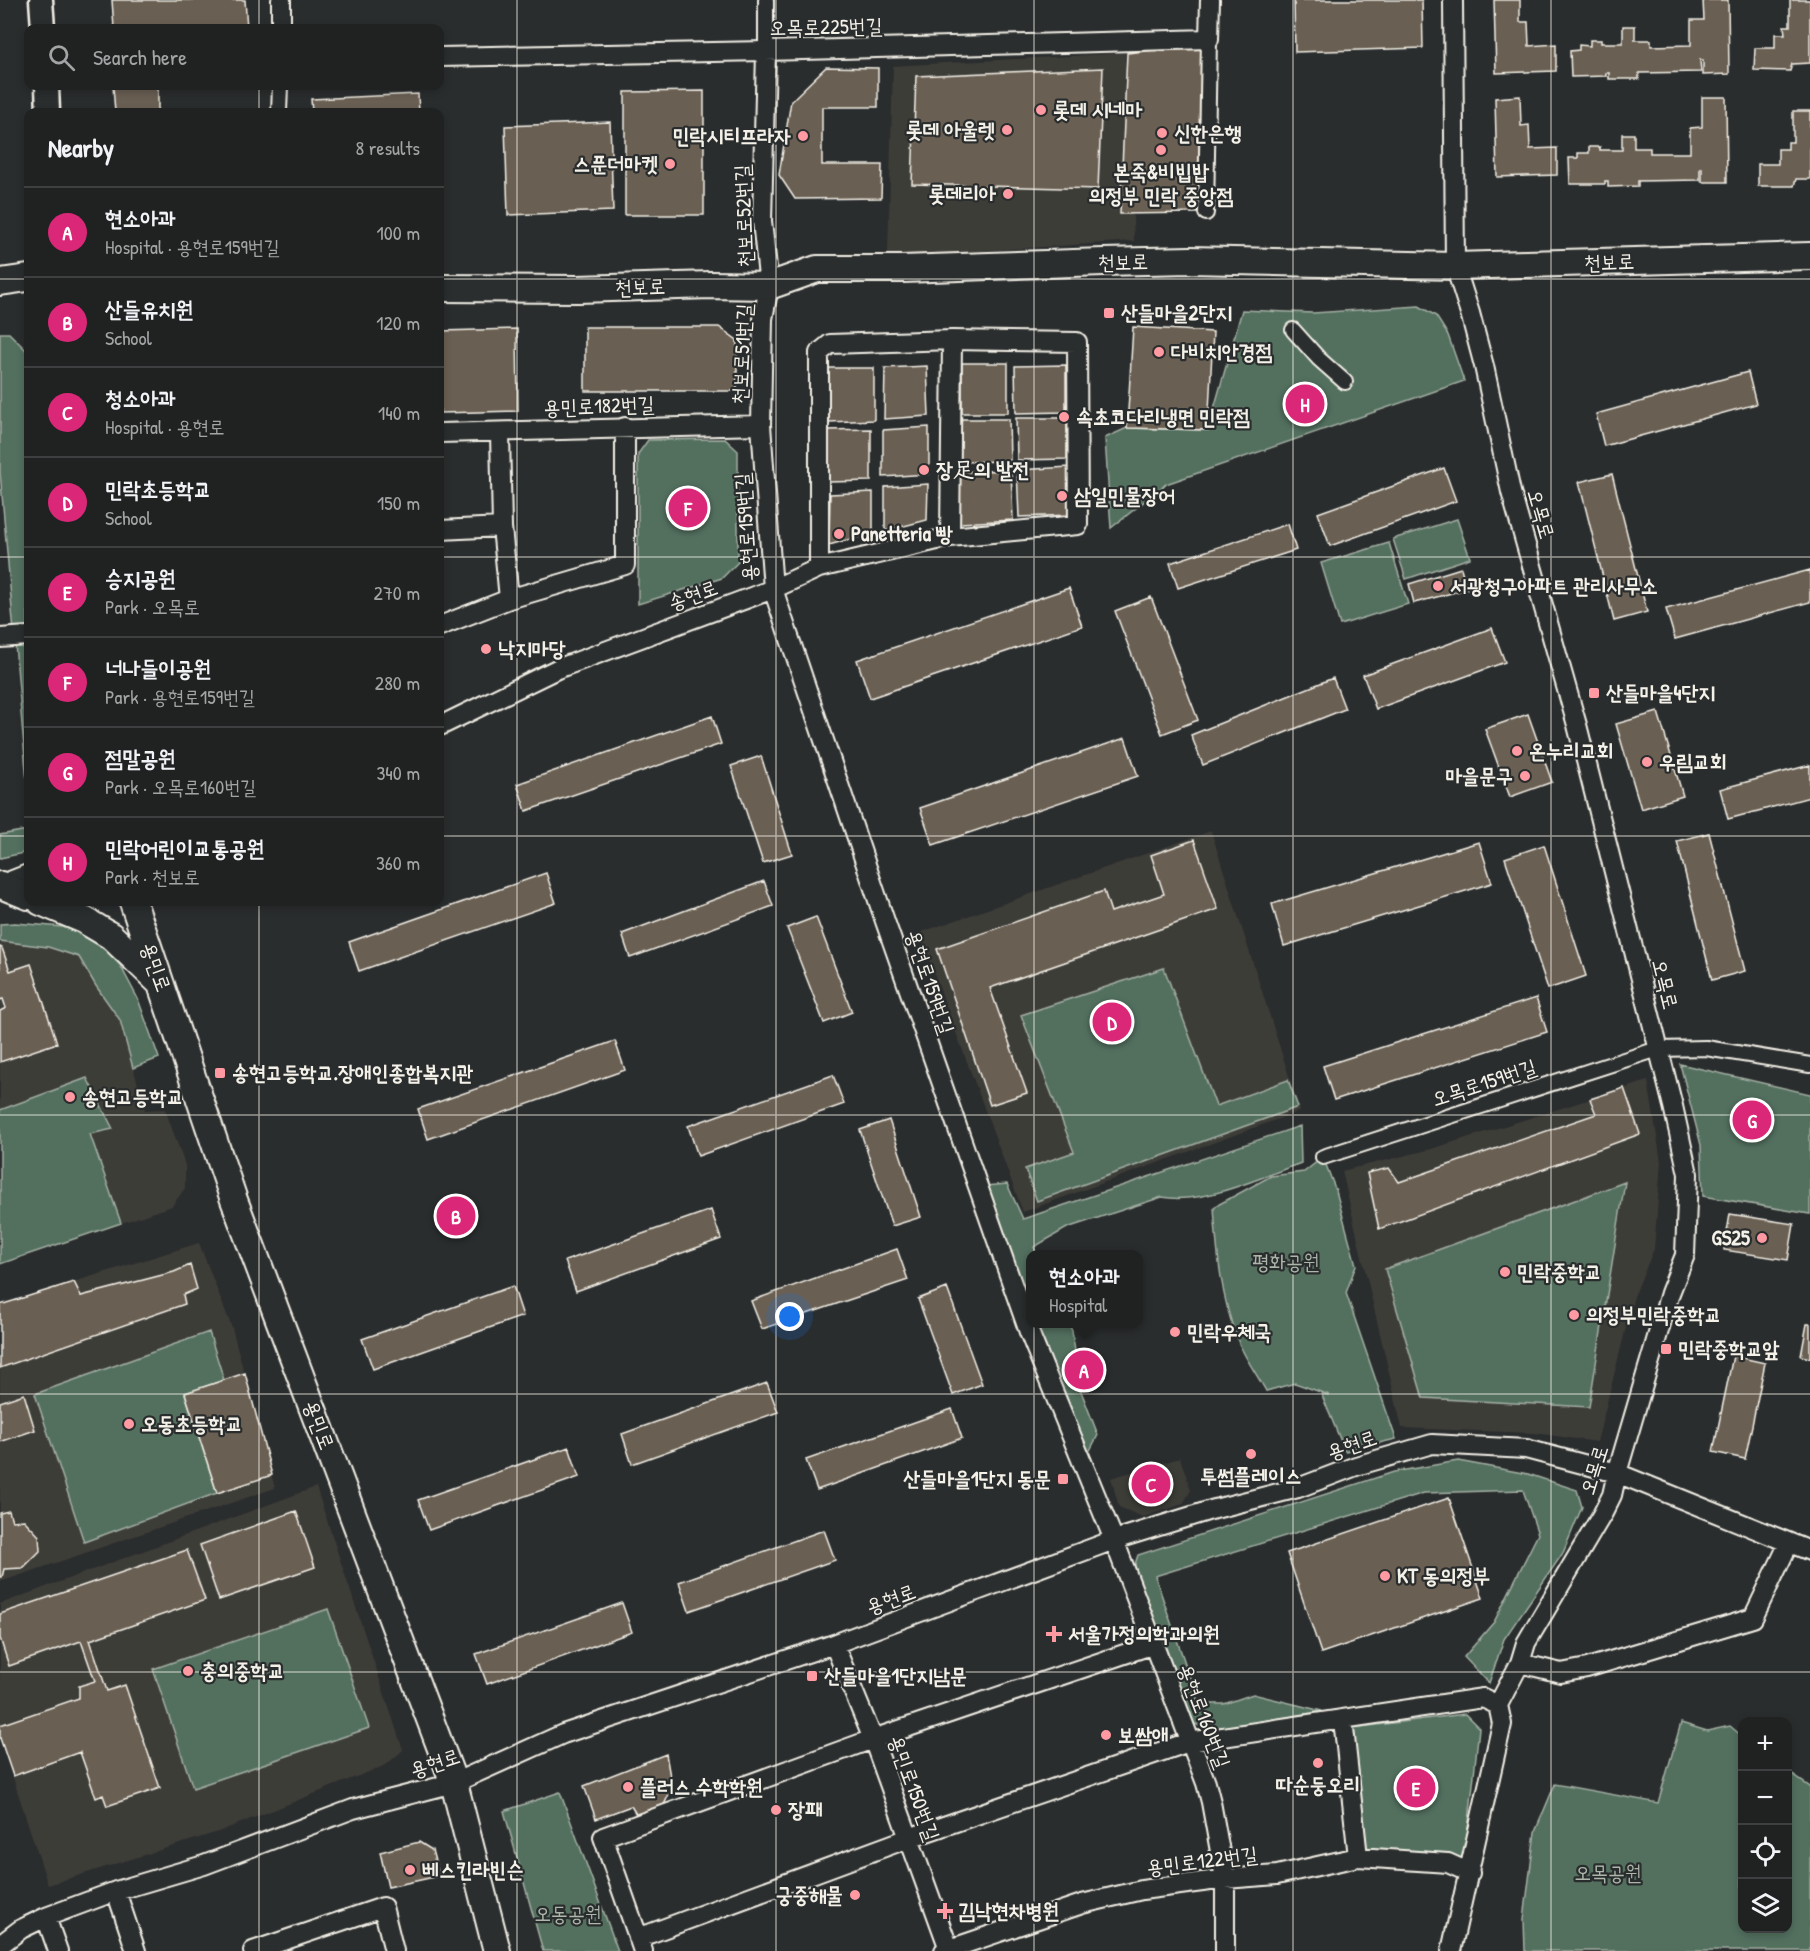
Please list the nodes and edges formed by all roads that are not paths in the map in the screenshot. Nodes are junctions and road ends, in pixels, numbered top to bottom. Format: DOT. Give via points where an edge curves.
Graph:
graph roads {
  1 [pos="41,0"];
  2 [pos="281,0"];
  3 [pos="766,0"];
  4 [pos="1210,0"];
  5 [pos="1453,0"];
  6 [pos="43,24"];
  7 [pos="281,24"];
  8 [pos="1209,39"];
  9 [pos="766,51"];
  10 [pos="444,57"];
  11 [pos="47,90"];
  12 [pos="280,90"];
  13 [pos="48,108"];
  14 [pos="279,108"];
  15 [pos="1206,213"];
  16 [pos="1810,256"];
  17 [pos="1455,266"];
  18 [pos="24,279"];
  19 [pos="0,282"];
  20 [pos="769,286"];
  21 [pos="444,288"];
  22 [pos="1293,330"];
  23 [pos="952,340"];
  24 [pos="1345,382"];
  25 [pos="761,425"];
  26 [pos="624,427"];
  27 [pos="444,433"];
  28 [pos="500,433"];
  29 [pos="502,527"];
  30 [pos="444,530"];
  31 [pos="950,537"];
  32 [pos="819,568"];
  33 [pos="773,589"];
  34 [pos="509,599"];
  35 [pos="444,624"];
  36 [pos="24,636"];
  37 [pos="0,638"];
  38 [pos="444,724"];
  39 [pos="24,876"];
  40 [pos="1,885"];
  41 [pos="24,894"];
  42 [pos="51,906"];
  43 [pos="135,906"];
  44 [pos="163,986"];
  45 [pos="1658,1049"];
  46 [pos="1810,1065"];
  47 [pos="1323,1157"];
  48 [pos="1026,1323"];
  49 [pos="1028,1328"];
  50 [pos="1617,1473"];
  51 [pos="1114,1540"];
  52 [pos="1789,1543"];
  53 [pos="1810,1551"];
  54 [pos="834,1644"];
  55 [pos="1154,1644"];
  56 [pos="1520,1663"];
  57 [pos="1498,1705"];
  58 [pos="1343,1719"];
  59 [pos="873,1739"];
  60 [pos="1189,1742"];
  61 [pos="454,1783"];
  62 [pos="909,1838"];
  63 [pos="1358,1857"];
  64 [pos="1470,1873"];
  65 [pos="1225,1879"];
  66 [pos="116,1892"];
  67 [pos="46,1917"];
  68 [pos="641,1944"];
  69 [pos="0,1945"];
  70 [pos="947,1950"];
  71 [pos="58,1951"];
  72 [pos="136,1951"];
  73 [pos="253,1951"];
  74 [pos="394,1951"];
  75 [pos="496,1951"];
  76 [pos="1225,1951"];
  77 [pos="1451,1951"];
  1 -- 6 [label="street"];
  2 -- 7 [label="street"];
  3 -- 9 [label="street, 천보로52번길"];
  4 -- 8 [label="street"];
  5 -- 17 [label="street, 오목로"];
  8 -- 9 [label="street, 오목로225번길"];
  8 -- 15 [label="street"];
  9 -- 10 [label="street, 오목로225번길"];
  9 -- 20 [label="street, 천보로52번길" via="762,221"];
  11 -- 13 [label="street"];
  12 -- 14 [label="street"];
  16 -- 17 [label="main road, 천보로"];
  17 -- 20 [label="main road, 천보로" via="1190,260 817,269"];
  17 -- 45 [label="street, 오목로" via="1484,366 1511,492 1565,678"];
  18 -- 19 [label="main road"];
  20 -- 21 [label="main road, 천보로"];
  20 -- 25 [label="street, 천보로51번길" via="764,320"];
  22 -- 24 [label="street"];
  23 -- 31 [label="street"];
  23 -- 31 [label="street, 송현로" via="1077,342 1078,525"];
  23 -- 32 [label="street" via="830,344 819,353"];
  25 -- 26 [label="street, 용민로182번길"];
  25 -- 33 [label="street, 용현로159번길"];
  26 -- 28 [label="street, 용민로182번길"];
  26 -- 34 [label="street" via="626,565"];
  27 -- 28 [label="street, 용민로182번길"];
  28 -- 29 [label="street"];
  29 -- 30 [label="street"];
  29 -- 34 [label="street"];
  31 -- 32 [label="street, 송현로"];
  32 -- 33 [label="street, 송현로"];
  33 -- 38 [label="street, 송현로" via="558,669"];
  33 -- 48 [label="street, 용현로159번길"];
  34 -- 35 [label="street"];
  36 -- 37 [label="street"];
  39 -- 40 [label="street"];
  40 -- 41 [label="main road"];
  42 -- 44 [label="main road" via="111,936"];
  43 -- 44 [label="main road, 용민로"];
  44 -- 61 [label="main road, 용민로" via="234,1200"];
  45 -- 46 [label="street, 오목로159번길" via="1706,1048"];
  45 -- 47 [label="street, 오목로159번길"];
  45 -- 50 [label="street, 오목로" via="1688,1174 1685,1255 1670,1293"];
  49 -- 51 [label="street, 용현로159번길"];
  50 -- 51 [label="street, 용현로" via="1526,1449 1432,1444 1298,1488"];
  50 -- 52 [label="street, 용현로"];
  50 -- 56 [label="street, 오목로" via="1603,1513 1526,1643"];
  51 -- 54 [label="street, 용현로"];
  51 -- 55 [label="street, 용현로160번길"];
  52 -- 53 [label="street, 용현로"];
  52 -- 56 [label="street" via="1753,1618 1587,1668 1561,1673"];
  54 -- 59 [label="street, 용민로150번길"];
  54 -- 61 [label="street, 용현로" via="563,1734"];
  55 -- 59 [label="street"];
  55 -- 60 [label="street, 용현로160번길"];
  56 -- 57 [label="street, 오목로"];
  57 -- 58 [label="street" via="1483,1698"];
  57 -- 64 [label="street" via="1502,1724"];
  58 -- 60 [label="street"];
  58 -- 63 [label="street"];
  59 -- 62 [label="street, 용민로150번길"];
  59 -- 68 [label="street" via="603,1837"];
  60 -- 62 [label="street"];
  60 -- 65 [label="street, 용현로160번길" via="1211,1802"];
  61 -- 66 [label="street, 용현로" via="353,1809 204,1865"];
  61 -- 75 [label="main road, 용민로"];
  62 -- 68 [label="street"];
  62 -- 70 [label="street, 용민로150번길"];
  63 -- 64 [label="street, 용민로122번길" via="1448,1863"];
  63 -- 65 [label="street, 용민로122번길" via="1277,1875"];
  64 -- 77 [label="street"];
  65 -- 70 [label="street, 용민로122번길" via="1142,1890 1082,1904"];
  65 -- 76 [label="street, 용현로160번길"];
  66 -- 67 [label="street, 용현로"];
  66 -- 72 [label="street"];
  67 -- 69 [label="street, 용현로"];
  67 -- 71 [label="street"];
  73 -- 74 [label="street" via="383,1907"];
}
